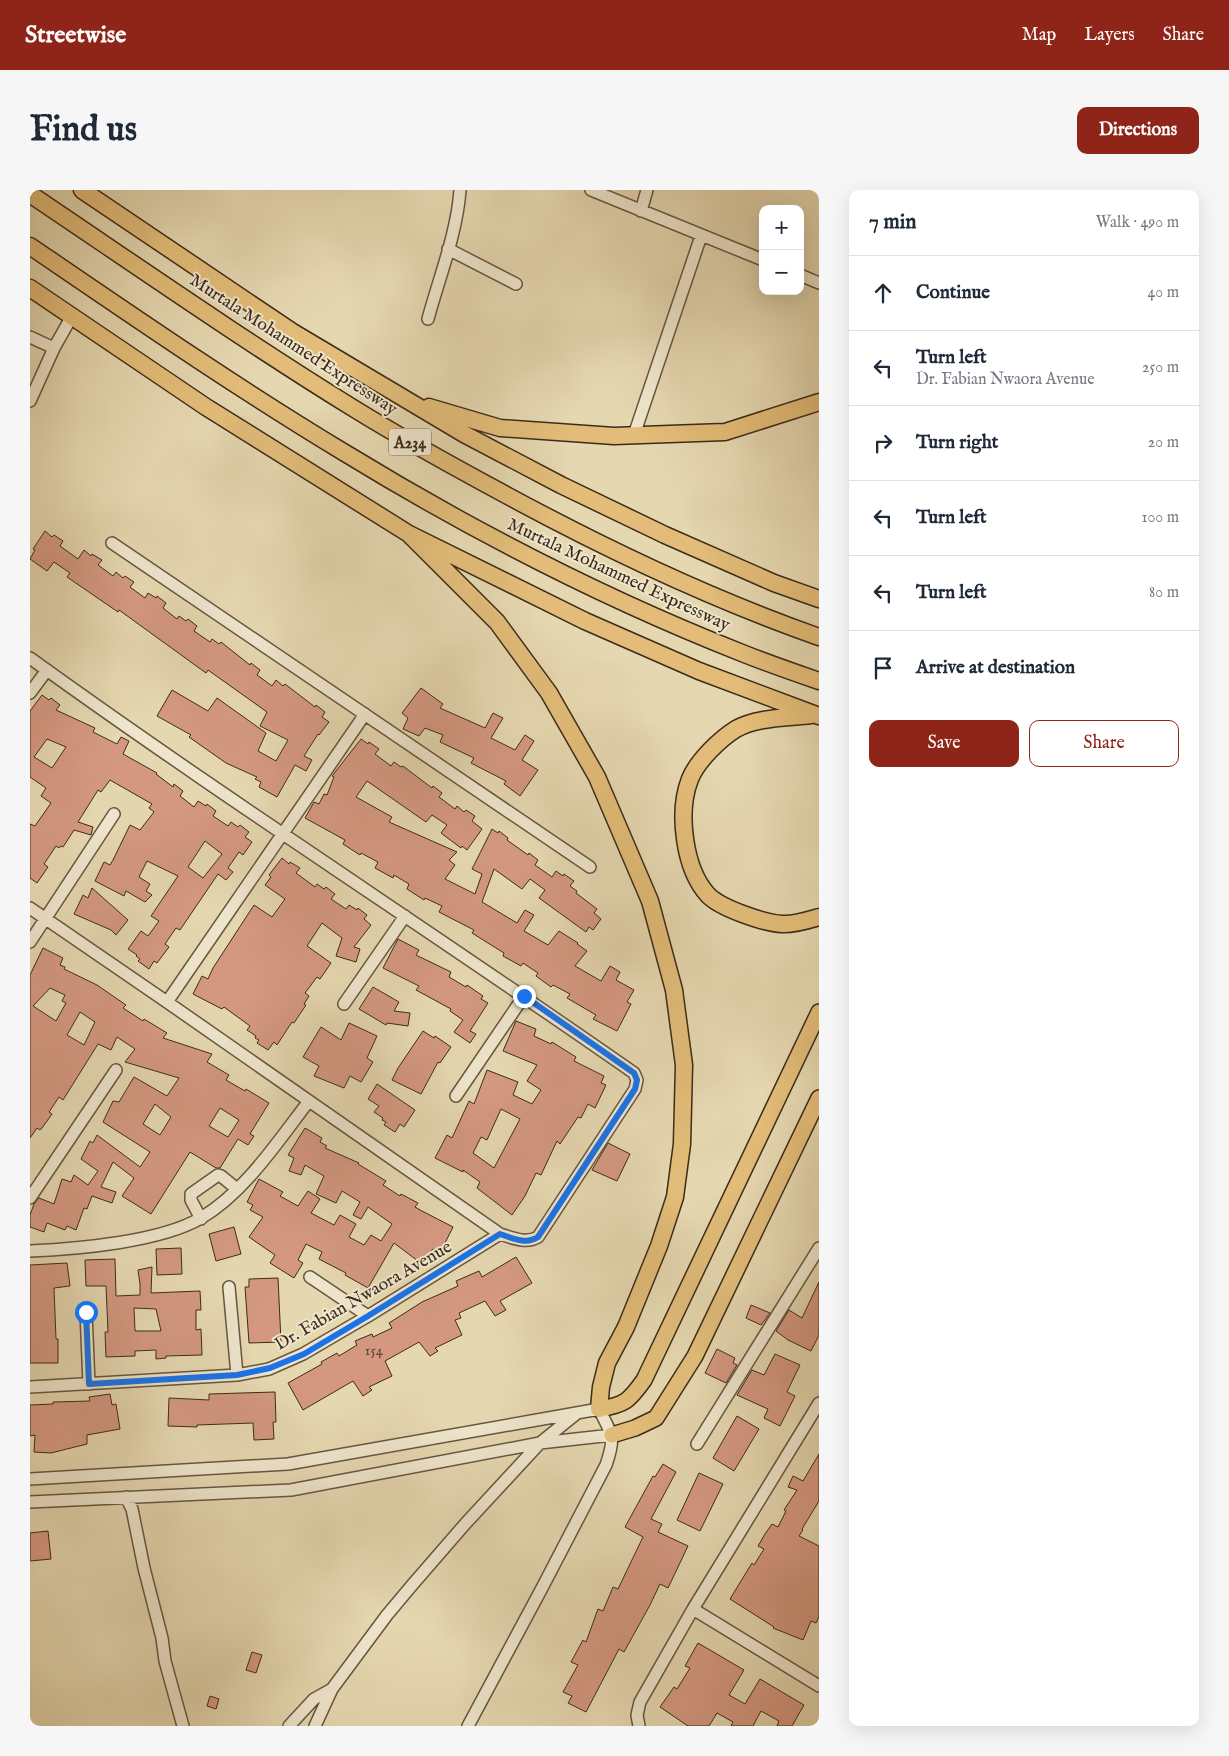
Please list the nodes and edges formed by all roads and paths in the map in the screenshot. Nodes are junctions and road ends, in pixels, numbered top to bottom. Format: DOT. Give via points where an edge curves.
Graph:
graph roads {
  1 [pos="82,190"];
  2 [pos="460,190"];
  3 [pos="591,190"];
  4 [pos="647,190"];
  5 [pos="30,194"];
  6 [pos="641,211"];
  7 [pos="701,236"];
  8 [pos="30,246"];
  9 [pos="448,249"];
  10 [pos="759,258"];
  11 [pos="804,277"];
  12 [pos="819,283"];
  13 [pos="516,284"];
  14 [pos="30,288"];
  15 [pos="72,316"];
  16 [pos="428,319"];
  17 [pos="30,337"];
  18 [pos="54,348"];
  19 [pos="406,400"];
  20 [pos="30,401"];
  21 [pos="819,402"];
  22 [pos="634,435"];
  23 [pos="409,534"];
  24 [pos="112,544"];
  25 [pos="819,599"];
  26 [pos="819,637"];
  27 [pos="30,658"];
  28 [pos="47,670"];
  29 [pos="819,681"];
  30 [pos="30,694"];
  31 [pos="365,714"];
  32 [pos="818,715"];
  33 [pos="114,814"];
  34 [pos="282,833"];
  35 [pos="590,867"];
  36 [pos="30,908"];
  37 [pos="405,916"];
  38 [pos="819,917"];
  39 [pos="46,919"];
  40 [pos="30,942"];
  41 [pos="524,996"];
  42 [pos="167,1002"];
  43 [pos="344,1004"];
  44 [pos="819,1012"];
  45 [pos="116,1070"];
  46 [pos="456,1096"];
  47 [pos="819,1098"];
  48 [pos="309,1101"];
  49 [pos="237,1189"];
  50 [pos="30,1198"];
  51 [pos="201,1219"];
  52 [pos="500,1234"];
  53 [pos="819,1248"];
  54 [pos="30,1250"];
  55 [pos="310,1277"];
  56 [pos="229,1287"];
  57 [pos="86,1312"];
  58 [pos="368,1316"];
  59 [pos="237,1375"];
  60 [pos="89,1384"];
  61 [pos="30,1387"];
  62 [pos="819,1403"];
  63 [pos="599,1409"];
  64 [pos="578,1413"];
  65 [pos="612,1435"];
  66 [pos="540,1443"];
  67 [pos="697,1444"];
  68 [pos="30,1479"];
  69 [pos="126,1498"];
  70 [pos="30,1502"];
  71 [pos="693,1609"];
  72 [pos="818,1684"];
  73 [pos="332,1689"];
  74 [pos="183,1726"];
  75 [pos="289,1726"];
  76 [pos="315,1726"];
  77 [pos="468,1726"];
  78 [pos="639,1726"];
  1 -- 19 [label="highway, Murtala Mohammed Expressway" via="291,331"];
  2 -- 9 [label="street"];
  3 -- 6 [label="street"];
  4 -- 6 [label="street"];
  5 -- 26 [label="highway, Murtala Mohammed Expressway / A234" via="354,409 459,470 680,582"];
  6 -- 7 [label="street"];
  7 -- 10 [label="street"];
  7 -- 22 [label="street"];
  8 -- 29 [label="highway, Murtala Mohammed Expressway / A234" via="236,386 445,512 646,612 742,654"];
  9 -- 13 [label="street"];
  9 -- 16 [label="street"];
  11 -- 12 [label="street"];
  14 -- 15 [label="highway"];
  15 -- 18 [label="street"];
  15 -- 23 [label="highway" via="206,407"];
  17 -- 18 [label="street"];
  18 -- 20 [label="street"];
  19 -- 22 [label="highway" via="500,428"];
  19 -- 25 [label="highway, Murtala Mohammed Expressway" via="575,492 756,575"];
  21 -- 22 [label="highway" via="725,432"];
  23 -- 32 [label="highway" via="585,621 699,671"];
  23 -- 63 [label="highway" via="497,622 549,693 596,777 650,901 674,990 684,1065 682,1144 676,1196 626,1328 607,1363"];
  24 -- 31 [label="street"];
  27 -- 28 [label="street"];
  28 -- 30 [label="street"];
  28 -- 34 [label="street"];
  31 -- 34 [label="street"];
  31 -- 35 [label="street"];
  32 -- 38 [label="highway" via="762,721 737,729 710,750 690,778 684,806 685,840 693,872 709,896 753,918 783,925"];
  33 -- 39 [label="street"];
  34 -- 37 [label="street"];
  34 -- 42 [label="street"];
  36 -- 39 [label="street"];
  37 -- 41 [label="street"];
  37 -- 43 [label="street"];
  39 -- 40 [label="street"];
  39 -- 42 [label="street"];
  41 -- 46 [label="street"];
  41 -- 52 [label="street" via="634,1073 637,1080 635,1089 538,1237 530,1241"];
  42 -- 48 [label="street"];
  44 -- 63 [label="main road" via="644,1380 631,1398 616,1406"];
  45 -- 50 [label="street"];
  47 -- 65 [label="main road" via="695,1356 656,1418"];
  48 -- 49 [label="street"];
  48 -- 52 [label="street"];
  49 -- 51 [label="street"];
  49 -- 51 [label="street" via="218,1175 191,1194"];
  51 -- 54 [label="street" via="145,1237 66,1249"];
  52 -- 58 [label="street, Dr. Fabian Nwaora Avenue"];
  53 -- 67 [label="street"];
  55 -- 58 [label="street"];
  56 -- 59 [label="street"];
  57 -- 60 [label="street"];
  58 -- 59 [label="street, Dr. Fabian Nwaora Avenue" via="304,1354 270,1368"];
  59 -- 60 [label="street, Dr. Fabian Nwaora Avenue"];
  60 -- 61 [label="street, Dr. Fabian Nwaora Avenue"];
  62 -- 71 [label="street"];
  63 -- 64 [label="street"];
  63 -- 65 [label="street"];
  64 -- 66 [label="street"];
  64 -- 68 [label="street" via="288,1464"];
  65 -- 66 [label="street"];
  65 -- 77 [label="street" via="612,1448 606,1465"];
  66 -- 69 [label="street" via="291,1490"];
  66 -- 73 [label="street" via="413,1584"];
  69 -- 70 [label="street"];
  69 -- 74 [label="street" via="132,1509 165,1661"];
  71 -- 72 [label="street"];
  71 -- 78 [label="street" via="640,1702"];
  73 -- 75 [label="street" via="314,1699"];
  73 -- 76 [label="street"];
}
